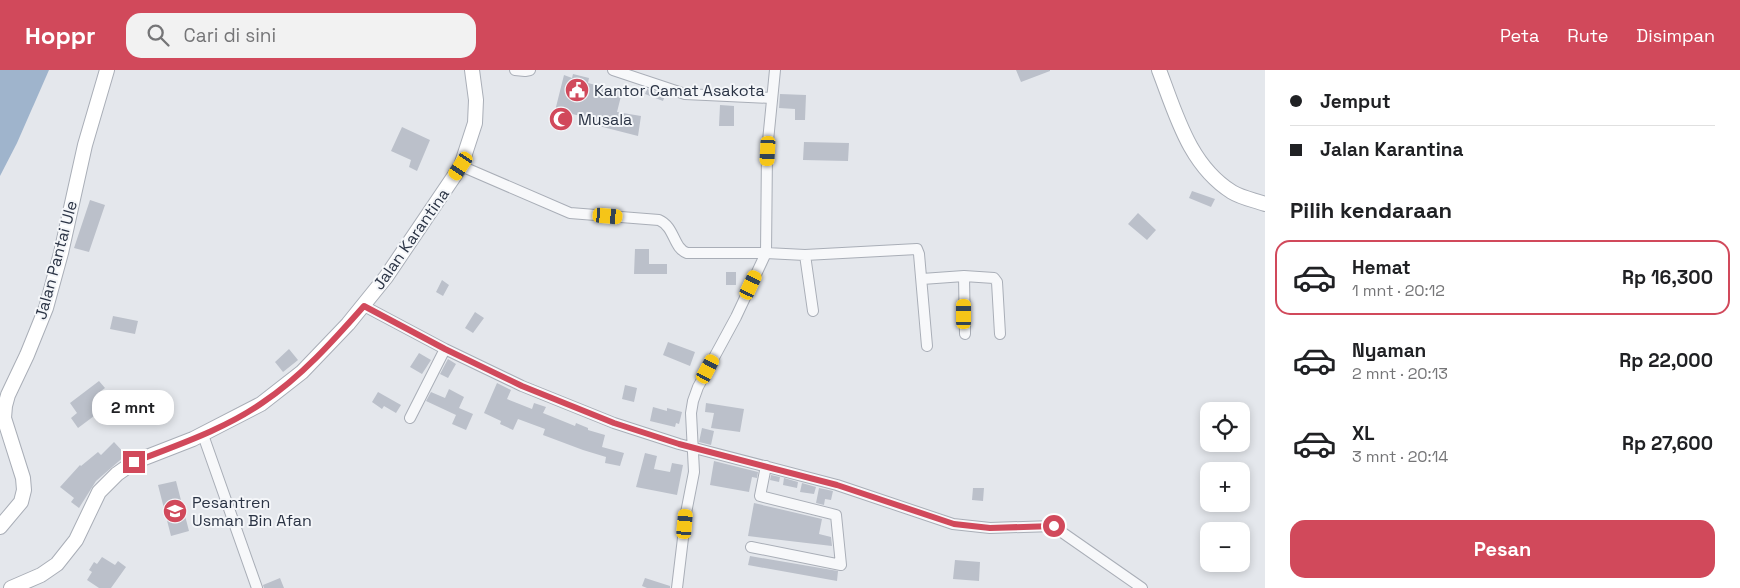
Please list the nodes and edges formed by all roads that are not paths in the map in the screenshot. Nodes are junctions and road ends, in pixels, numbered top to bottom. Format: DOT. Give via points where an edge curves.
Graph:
graph roads {
  1 [pos="106,70"];
  2 [pos="472,70"];
  3 [pos="515,70"];
  4 [pos="530,70"];
  5 [pos="613,70"];
  6 [pos="775,70"];
  7 [pos="1159,70"];
  8 [pos="772,98"];
  9 [pos="461,166"];
  10 [pos="1265,204"];
  11 [pos="766,253"];
  12 [pos="805,256"];
  13 [pos="964,276"];
  14 [pos="922,279"];
  15 [pos="364,306"];
  16 [pos="812,311"];
  17 [pos="965,334"];
  18 [pos="1000,334"];
  19 [pos="927,346"];
  20 [pos="445,349"];
  21 [pos="410,418"];
  22 [pos="203,435"];
  23 [pos="692,447"];
  24 [pos="766,466"];
  25 [pos="0,527"];
  26 [pos="751,548"];
  27 [pos="11,588"];
  28 [pos="257,588"];
  29 [pos="677,588"];
  30 [pos="1142,588"];
  1 -- 25 [label="street, Jalan Pantai Ule" via="84,145 46,308 5,406 4,418 24,490 21,502"];
  2 -- 9 [label="street, Jalan Karantina" via="475,123"];
  3 -- 4 [label="street"];
  5 -- 8 [label="street" via="685,94"];
  6 -- 8 [label="street"];
  7 -- 10 [label="street" via="1189,145 1200,161 1232,192"];
  8 -- 11 [label="street"];
  9 -- 11 [label="street" via="570,212 659,220 668,225 684,253"];
  9 -- 15 [label="street, Jalan Karantina"];
  11 -- 12 [label="street"];
  11 -- 23 [label="street" via="698,387 691,413"];
  12 -- 14 [label="street" via="917,250"];
  12 -- 16 [label="street"];
  13 -- 14 [label="street"];
  13 -- 17 [label="street"];
  13 -- 18 [label="street" via="992,277 997,282"];
  14 -- 19 [label="street"];
  15 -- 20 [label="street"];
  15 -- 22 [label="street, Jalan Karantina" via="302,372 261,404"];
  20 -- 21 [label="street"];
  20 -- 23 [label="street" via="567,405"];
  22 -- 27 [label="street, Jalan Karantina" via="134,462 117,474 98,492 76,540 57,564 42,575"];
  22 -- 28 [label="street"];
  23 -- 24 [label="street"];
  23 -- 29 [label="street" via="694,472"];
  24 -- 26 [label="street" via="760,496 836,515 841,565"];
  24 -- 30 [label="street" via="837,485 954,524 990,528 1054,526"];
}
